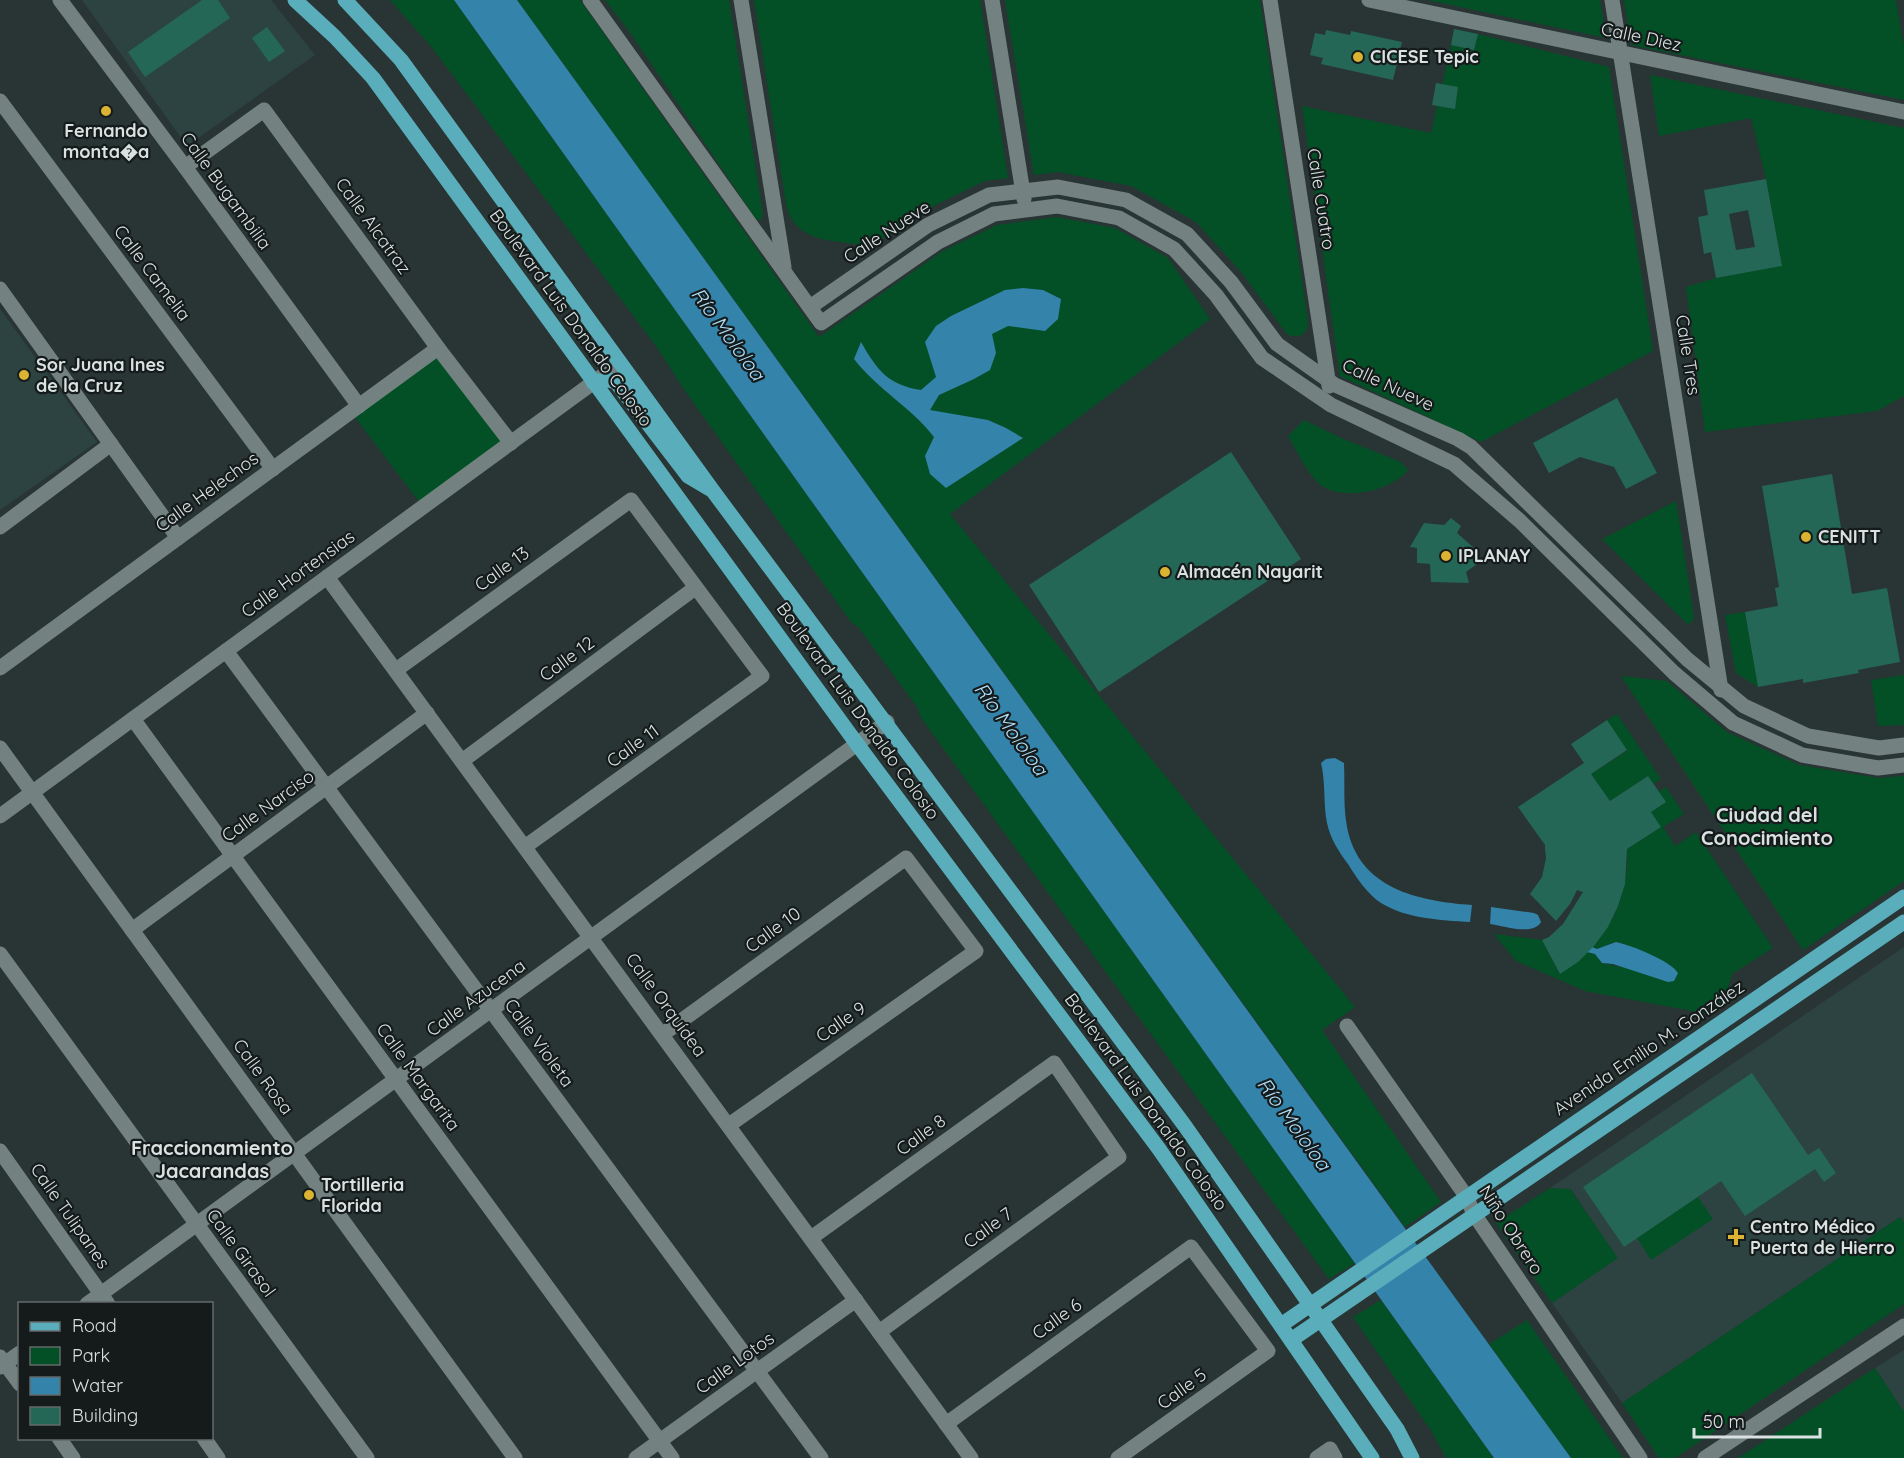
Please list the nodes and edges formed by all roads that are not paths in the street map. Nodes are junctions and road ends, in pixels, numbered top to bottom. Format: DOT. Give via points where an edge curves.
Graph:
graph roads {
  1 [pos="60,0"];
  2 [pos="295,0"];
  3 [pos="345,0"];
  4 [pos="590,0"];
  5 [pos="741,0"];
  6 [pos="992,0"];
  7 [pos="1270,0"];
  8 [pos="1369,0"];
  9 [pos="1612,0"];
  10 [pos="1620,53"];
  11 [pos="0,101"];
  12 [pos="1904,112"];
  13 [pos="185,167"];
  14 [pos="1023,191"];
  15 [pos="1025,210"];
  16 [pos="785,272"];
  17 [pos="0,289"];
  18 [pos="810,307"];
  19 [pos="438,348"];
  20 [pos="620,363"];
  21 [pos="1329,380"];
  22 [pos="593,382"];
  23 [pos="1331,405"];
  24 [pos="359,406"];
  25 [pos="511,443"];
  26 [pos="111,444"];
  27 [pos="273,469"];
  28 [pos="713,491"];
  29 [pos="0,527"];
  30 [pos="178,538"];
  31 [pos="327,577"];
  32 [pos="695,588"];
  33 [pos="226,651"];
  34 [pos="0,668"];
  35 [pos="396,670"];
  36 [pos="1720,686"];
  37 [pos="428,713"];
  38 [pos="1725,716"];
  39 [pos="133,719"];
  40 [pos="887,722"];
  41 [pos="857,744"];
  42 [pos="1904,745"];
  43 [pos="0,748"];
  44 [pos="462,760"];
  45 [pos="1904,765"];
  46 [pos="327,787"];
  47 [pos="32,792"];
  48 [pos="0,816"];
  49 [pos="526,846"];
  50 [pos="233,856"];
  51 [pos="1904,897"];
  52 [pos="1904,922"];
  53 [pos="132,930"];
  54 [pos="592,938"];
  55 [pos="975,951"];
  56 [pos="0,954"];
  57 [pos="491,1011"];
  58 [pos="1347,1026"];
  59 [pos="663,1034"];
  60 [pos="396,1080"];
  61 [pos="729,1125"];
  62 [pos="0,1151"];
  63 [pos="294,1154"];
  64 [pos="1119,1157"];
  65 [pos="1466,1196"];
  66 [pos="1474,1214"];
  67 [pos="196,1224"];
  68 [pos="811,1238"];
  69 [pos="105,1298"];
  70 [pos="856,1300"];
  71 [pos="1310,1304"];
  72 [pos="1320,1320"];
  73 [pos="1281,1325"];
  74 [pos="1904,1326"];
  75 [pos="879,1332"];
  76 [pos="1291,1340"];
  77 [pos="1268,1351"];
  78 [pos="18,1354"];
  79 [pos="2,1362"];
  80 [pos="757,1371"];
  81 [pos="18,1382"];
  82 [pos="946,1424"];
  83 [pos="60,1440"];
  84 [pos="205,1440"];
  85 [pos="659,1441"];
  86 [pos="1333,1453"];
  87 [pos="73,1458"];
  88 [pos="218,1458"];
  89 [pos="367,1458"];
  90 [pos="515,1458"];
  91 [pos="636,1458"];
  92 [pos="672,1458"];
  93 [pos="821,1458"];
  94 [pos="971,1458"];
  95 [pos="1118,1458"];
  96 [pos="1317,1458"];
  97 [pos="1372,1458"];
  98 [pos="1412,1458"];
  99 [pos="1640,1458"];
  100 [pos="1705,1458"];
  1 -- 13 [label="street, Calle Bugambilia"];
  2 -- 22 [label="main road, Boulevard Luis Donaldo Colosio" via="373,78"];
  3 -- 20 [label="main road, Boulevard Luis Donaldo Colosio" via="401,60"];
  4 -- 16 [label="street"];
  5 -- 16 [label="street"];
  6 -- 14 [label="street"];
  7 -- 21 [label="street, Calle Cuatro"];
  8 -- 10 [label="street, Calle Diez"];
  9 -- 10 [label="street, Calle Tres"];
  10 -- 12 [label="street, Calle Diez"];
  10 -- 36 [label="street, Calle Tres"];
  11 -- 27 [label="street, Calle Camelia"];
  13 -- 19 [label="street, Calle Alcatraz" via="264,110"];
  13 -- 24 [label="street, Calle Bugambilia"];
  14 -- 15 [label="street"];
  14 -- 18 [label="street, Calle Nueve" via="989,195 928,225"];
  14 -- 21 [label="street, Calle Nueve" via="1058,187 1126,200 1186,234 1231,282 1277,344"];
  15 -- 18 [label="street, Calle Nueve" via="994,214 938,242 821,323"];
  15 -- 23 [label="street, Calle Nueve" via="1057,206 1119,218 1174,249 1216,295 1262,358"];
  16 -- 18 [label="street"];
  17 -- 26 [label="street"];
  19 -- 24 [label="street, Calle Helechos"];
  19 -- 25 [label="street, Calle Alcatraz"];
  20 -- 22 [label="street, Calle Hortensias"];
  20 -- 28 [label="main road, Boulevard Luis Donaldo Colosio"];
  21 -- 23 [label="street, Calle Cuatro"];
  21 -- 36 [label="street, Calle Nueve" via="1471,447"];
  22 -- 25 [label="street, Calle Hortensias"];
  22 -- 28 [label="main road" via="616,382 688,476"];
  22 -- 41 [label="main road, Boulevard Luis Donaldo Colosio"];
  23 -- 38 [label="street, Calle Nueve" via="1454,464 1520,521 1674,673"];
  24 -- 27 [label="street, Calle Helechos"];
  25 -- 31 [label="street, Calle Hortensias"];
  26 -- 29 [label="street"];
  26 -- 30 [label="street"];
  27 -- 30 [label="street, Calle Helechos"];
  28 -- 40 [label="main road, Boulevard Luis Donaldo Colosio"];
  30 -- 34 [label="street, Calle Helechos"];
  31 -- 33 [label="street, Calle Hortensias"];
  31 -- 35 [label="street, Calle Orquídea"];
  32 -- 35 [label="street, Calle 13" via="631,500"];
  32 -- 44 [label="street, Calle 12"];
  32 -- 49 [label="street, Calle 11" via="762,676"];
  33 -- 39 [label="street, Calle Hortensias"];
  33 -- 46 [label="street, Calle Violeta"];
  35 -- 37 [label="street, Calle Orquídea"];
  36 -- 38 [label="street, Calle Tres"];
  36 -- 42 [label="street, Calle Nueve" via="1744,706 1808,736 1879,748"];
  37 -- 44 [label="street, Calle Orquídea"];
  37 -- 46 [label="street, Calle Narciso"];
  38 -- 45 [label="street, Calle Nueve" via="1802,755 1878,768"];
  39 -- 47 [label="street, Calle Hortensias"];
  39 -- 50 [label="street, Calle Margarita"];
  40 -- 41 [label="street, Calle Azucena"];
  40 -- 71 [label="main road, Boulevard Luis Donaldo Colosio" via="1185,1126"];
  41 -- 54 [label="street, Calle Azucena"];
  41 -- 73 [label="main road, Boulevard Luis Donaldo Colosio" via="1160,1149"];
  43 -- 47 [label="street, Calle Rosa"];
  44 -- 49 [label="street, Calle Orquídea"];
  46 -- 50 [label="street, Calle Narciso"];
  46 -- 57 [label="street, Calle Violeta"];
  47 -- 48 [label="street, Calle Hortensias"];
  47 -- 53 [label="street, Calle Rosa"];
  49 -- 54 [label="street, Calle Orquídea"];
  50 -- 53 [label="street, Calle Narciso"];
  50 -- 60 [label="street, Calle Margarita"];
  51 -- 65 [label="main road, Avenida Emilio M. González"];
  52 -- 66 [label="main road"];
  53 -- 63 [label="street, Calle Rosa"];
  54 -- 57 [label="street, Calle Azucena"];
  54 -- 59 [label="street, Calle Orquídea"];
  55 -- 59 [label="street, Calle 10" via="906,858"];
  55 -- 61 [label="street, Calle 9"];
  56 -- 67 [label="street, Calle Girasol"];
  57 -- 60 [label="street, Calle Azucena"];
  57 -- 80 [label="street, Calle Violeta"];
  58 -- 65 [label="street, Niño Obrero"];
  59 -- 61 [label="street, Calle Orquídea"];
  60 -- 63 [label="street, Calle Azucena"];
  60 -- 85 [label="street, Calle Margarita"];
  61 -- 68 [label="street, Calle Orquídea"];
  62 -- 69 [label="street, Calle Tulipanes"];
  63 -- 67 [label="street, Calle Azucena"];
  63 -- 90 [label="street, Calle Rosa"];
  64 -- 68 [label="street, Calle 8" via="1054,1063"];
  64 -- 75 [label="street, Calle 7"];
  65 -- 66 [label="street, Niño Obrero"];
  65 -- 71 [label="main road, Avenida Emilio M. González"];
  66 -- 72 [label="main road"];
  66 -- 99 [label="street, Niño Obrero"];
  67 -- 69 [label="street, Calle Azucena"];
  67 -- 89 [label="street, Calle Girasol"];
  68 -- 70 [label="street, Calle Orquídea"];
  70 -- 75 [label="street, Calle Orquídea"];
  70 -- 80 [label="street, Calle Lotos"];
  71 -- 72 [label="main road, Boulevard Luis Donaldo Colosio"];
  71 -- 73 [label="main road, Avenida Emilio M. González"];
  72 -- 76 [label="main road"];
  72 -- 98 [label="main road, Boulevard Luis Donaldo Colosio" via="1397,1429"];
  73 -- 76 [label="main road, Boulevard Luis Donaldo Colosio"];
  74 -- 100 [label="street"];
  75 -- 82 [label="street, Calle Orquídea"];
  76 -- 97 [label="main road, Boulevard Luis Donaldo Colosio"];
  77 -- 82 [label="street, Calle 6" via="1191,1247"];
  77 -- 95 [label="street, Calle 5"];
  78 -- 79 [label="street"];
  79 -- 81 [label="street"];
  80 -- 85 [label="street, Calle Lotos"];
  80 -- 93 [label="street, Calle Violeta"];
  82 -- 94 [label="street, Calle Orquídea"];
  83 -- 87 [label="street"];
  84 -- 88 [label="street"];
  85 -- 91 [label="street, Calle Lotos"];
  85 -- 92 [label="street, Calle Margarita"];
  86 -- 96 [label="street"];
}
